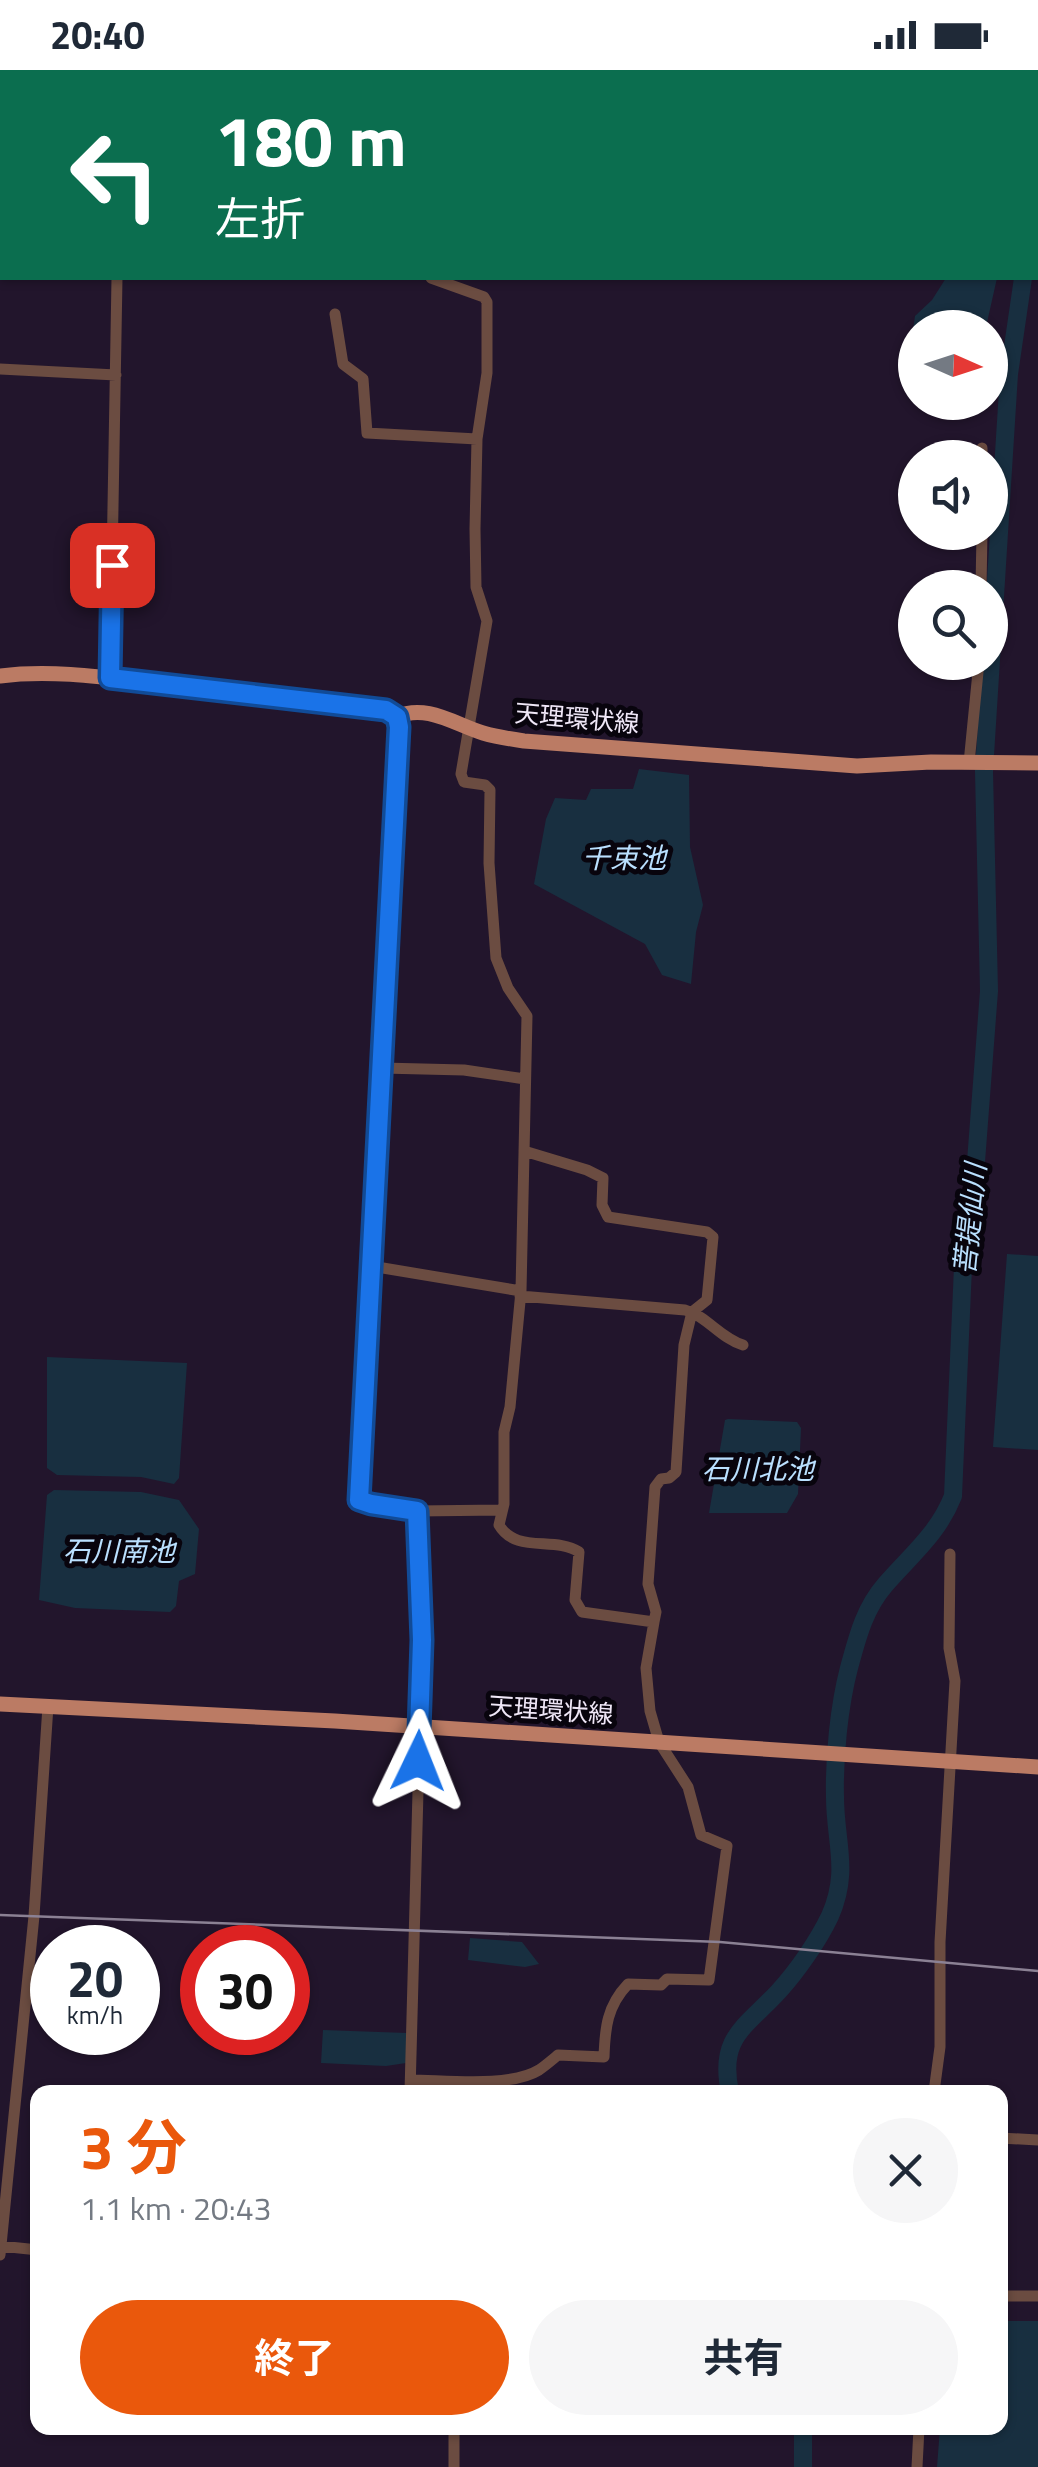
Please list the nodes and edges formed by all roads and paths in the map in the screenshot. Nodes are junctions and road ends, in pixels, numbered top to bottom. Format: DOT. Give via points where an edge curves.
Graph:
graph roads {
  1 [pos="117,280"];
  2 [pos="437,280"];
  3 [pos="335,314"];
  4 [pos="0,369"];
  5 [pos="116,375"];
  6 [pos="477,439"];
  7 [pos="0,676"];
  8 [pos="110,678"];
  9 [pos="978,680"];
  10 [pos="397,717"];
  11 [pos="468,726"];
  12 [pos="971,763"];
  13 [pos="1038,763"];
  14 [pos="382,1068"];
  15 [pos="526,1080"];
  16 [pos="524,1151"];
  17 [pos="371,1266"];
  18 [pos="520,1293"];
  19 [pos="692,1312"];
  20 [pos="743,1346"];
  21 [pos="501,1510"];
  22 [pos="417,1511"];
  23 [pos="950,1554"];
  24 [pos="654,1622"];
  25 [pos="0,1704"];
  26 [pos="48,1706"];
  27 [pos="420,1728"];
  28 [pos="660,1742"];
  29 [pos="952,1761"];
  30 [pos="1038,1767"];
  31 [pos="410,2085"];
  32 [pos="422,2085"];
  33 [pos="935,2085"];
  34 [pos="1008,2138"];
  35 [pos="1038,2140"];
  36 [pos="0,2246"];
  37 [pos="30,2249"];
  38 [pos="0,2255"];
  39 [pos="1008,2296"];
  40 [pos="1038,2296"];
  41 [pos="454,2435"];
  42 [pos="919,2435"];
  43 [pos="454,2467"];
  44 [pos="917,2467"];
  1 -- 5 [label="street"];
  2 -- 6 [label="street" via="486,302 487,373"];
  3 -- 6 [label="street" via="342,364 363,379 367,433"];
  4 -- 5 [label="street"];
  5 -- 8 [label="street"];
  6 -- 11 [label="street" via="476,587 487,621"];
  7 -- 8 [label="main road, 天理環状線"];
  8 -- 10 [label="main road, 天理環状線" via="386,710"];
  9 -- 12 [label="street"];
  10 -- 11 [label="main road, 天理環状線" via="440,716"];
  10 -- 14 [label="street"];
  11 -- 12 [label="main road, 天理環状線" via="524,741 739,759"];
  11 -- 15 [label="street" via="461,774 464,782 490,790 493,940 508,988 527,1016"];
  12 -- 13 [label="main road, 天理環状線"];
  14 -- 15 [label="street"];
  14 -- 17 [label="street"];
  15 -- 16 [label="street"];
  16 -- 18 [label="street"];
  16 -- 19 [label="street" via="603,1178 608,1216 713,1237 706,1300"];
  17 -- 18 [label="street"];
  17 -- 22 [label="street" via="359,1500"];
  18 -- 19 [label="street"];
  18 -- 21 [label="street"];
  19 -- 20 [label="street"];
  19 -- 24 [label="street" via="679,1379 676,1472 655,1487 648,1584"];
  21 -- 22 [label="street"];
  21 -- 24 [label="street" via="498,1525 509,1538 569,1545 578,1552 576,1600 582,1612"];
  22 -- 27 [label="street"];
  23 -- 29 [label="street"];
  24 -- 28 [label="street" via="646,1683"];
  25 -- 26 [label="main road, 天理環状線"];
  26 -- 27 [label="main road, 天理環状線"];
  26 -- 36 [label="street"];
  27 -- 28 [label="main road, 天理環状線"];
  27 -- 31 [label="street"];
  28 -- 29 [label="main road, 天理環状線"];
  28 -- 32 [label="street" via="688,1787 700,1835 727,1846 709,1980 628,1984 605,2025 604,2057 558,2055 525,2076"];
  29 -- 30 [label="main road, 天理環状線"];
  29 -- 33 [label="street"];
  34 -- 35 [label="street"];
  36 -- 37 [label="street"];
  36 -- 38 [label="street"];
  39 -- 40 [label="street"];
  41 -- 43 [label="street"];
  42 -- 44 [label="street"];
}
